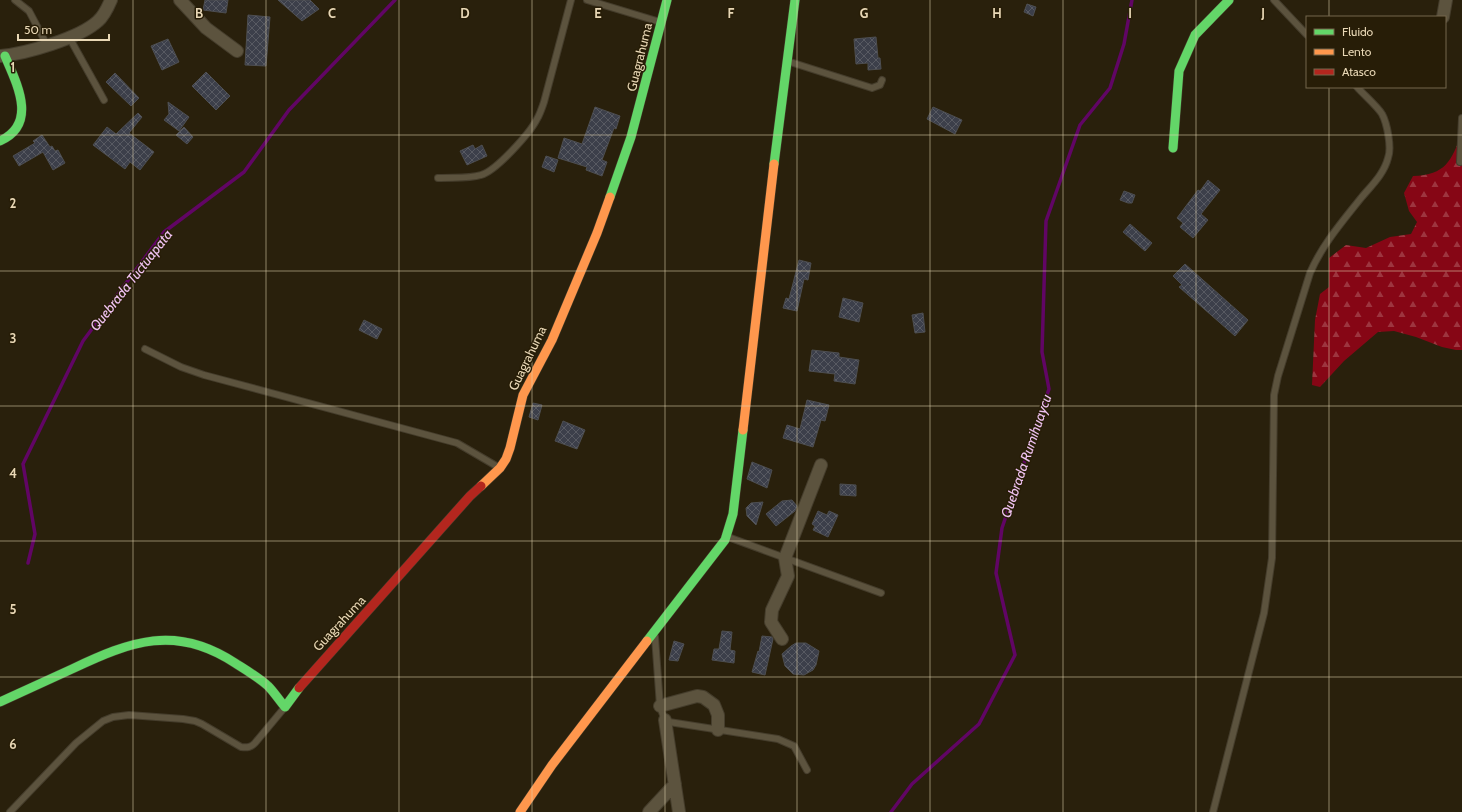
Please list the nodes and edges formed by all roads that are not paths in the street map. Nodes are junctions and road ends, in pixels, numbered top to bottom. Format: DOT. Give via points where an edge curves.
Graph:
graph roads {
  1 [pos="16,0"];
  2 [pos="111,0"];
  3 [pos="180,0"];
  4 [pos="571,0"];
  5 [pos="587,0"];
  6 [pos="667,0"];
  7 [pos="795,0"];
  8 [pos="1229,0"];
  9 [pos="1274,0"];
  10 [pos="1446,0"];
  11 [pos="1443,16"];
  12 [pos="661,22"];
  13 [pos="1306,34"];
  14 [pos="69,37"];
  15 [pos="47,45"];
  16 [pos="237,51"];
  17 [pos="2,56"];
  18 [pos="786,61"];
  19 [pos="882,80"];
  20 [pos="1358,88"];
  21 [pos="104,100"];
  22 [pos="1462,118"];
  23 [pos="0,141"];
  24 [pos="1173,148"];
  25 [pos="1460,162"];
  26 [pos="438,178"];
  27 [pos="145,349"];
  28 [pos="821,466"];
  29 [pos="500,468"];
  30 [pos="727,536"];
  31 [pos="785,558"];
  32 [pos="881,593"];
  33 [pos="655,631"];
  34 [pos="782,639"];
  35 [pos="0,702"];
  36 [pos="660,706"];
  37 [pos="284,707"];
  38 [pos="665,720"];
  39 [pos="718,730"];
  40 [pos="807,770"];
  41 [pos="675,784"];
  42 [pos="10,812"];
  43 [pos="520,812"];
  44 [pos="649,812"];
  45 [pos="679,812"];
  46 [pos="1213,812"];
  1 -- 15 [label="lane" via="29,11"];
  2 -- 14 [label="street" via="99,20 90,28"];
  3 -- 16 [label="street" via="206,28"];
  4 -- 26 [label="lane" via="544,102 530,131 486,173 474,177"];
  5 -- 12 [label="lane"];
  6 -- 12 [label="street, Guagrahuma"];
  7 -- 18 [label="street"];
  8 -- 24 [label="street" via="1195,35 1179,71"];
  9 -- 13 [label="lane"];
  10 -- 11 [label="street"];
  12 -- 29 [label="street, Guagrahuma" via="631,137 612,193 552,340 523,395 510,448"];
  14 -- 15 [label="street"];
  14 -- 21 [label="lane"];
  15 -- 17 [label="street"];
  17 -- 23 [label="street" via="23,102 19,126 11,136"];
  18 -- 19 [label="lane" via="872,88 880,85"];
  18 -- 30 [label="street" via="733,514"];
  20 -- 46 [label="lane" via="1382,114 1387,130 1389,157 1381,174 1316,259 1278,376 1274,395 1272,558 1269,583 1264,614"];
  22 -- 25 [label="lane"];
  27 -- 29 [label="lane" via="204,375 457,442"];
  28 -- 31 [label="street"];
  29 -- 37 [label="street, Guagrahuma" via="470,496 306,679"];
  30 -- 31 [label="lane"];
  30 -- 33 [label="street"];
  31 -- 32 [label="lane"];
  31 -- 34 [label="street" via="788,576 772,610 771,622"];
  33 -- 36 [label="lane"];
  33 -- 43 [label="street" via="552,765"];
  35 -- 37 [label="street" via="106,653 156,640 183,641 221,654 268,686"];
  36 -- 38 [label="lane"];
  36 -- 39 [label="street" via="697,696 703,697 714,705 718,715"];
  37 -- 42 [label="lane" via="255,742 246,748 241,748 202,724 189,720 129,715 113,717 103,721 76,744"];
  38 -- 39 [label="lane"];
  38 -- 41 [label="street"];
  39 -- 40 [label="lane" via="778,739 794,746"];
  41 -- 44 [label="street"];
  41 -- 45 [label="street"];
}
